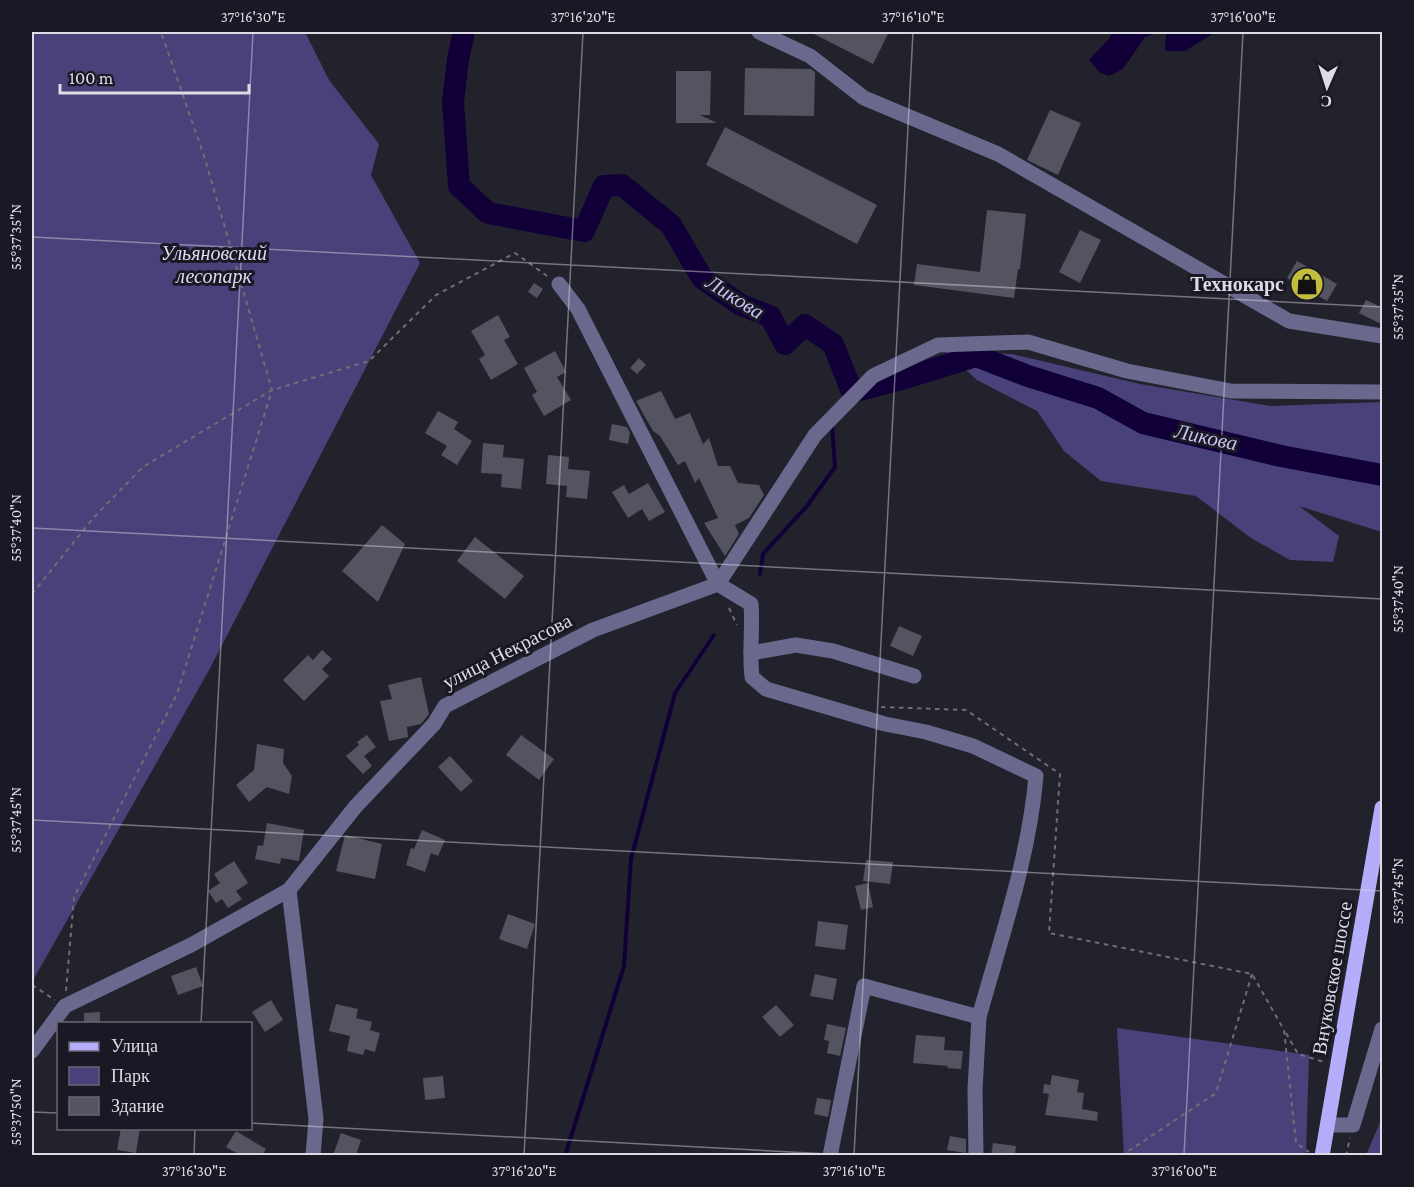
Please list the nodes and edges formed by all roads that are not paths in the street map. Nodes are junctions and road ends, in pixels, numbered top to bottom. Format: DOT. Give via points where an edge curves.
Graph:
graph roads {
  1 [pos="759,32"];
  2 [pos="559,284"];
  3 [pos="1383,336"];
  4 [pos="1383,392"];
  5 [pos="718,584"];
  6 [pos="751,653"];
  7 [pos="914,676"];
  8 [pos="1383,808"];
  9 [pos="289,890"];
  10 [pos="979,1017"];
  11 [pos="1383,1029"];
  12 [pos="32,1051"];
  13 [pos="1328,1125"];
  14 [pos="313,1155"];
  15 [pos="831,1155"];
  16 [pos="976,1155"];
  17 [pos="1318,1155"];
  1 -- 3 [label="street" via="810,57 864,98 999,154 1289,321"];
  2 -- 5 [label="street" via="578,309"];
  4 -- 5 [label="street" via="1231,391 1127,371 1028,342 938,345 873,376 815,435"];
  5 -- 6 [label="street" via="751,604"];
  5 -- 9 [label="street, улица Некрасова" via="593,630 445,706 434,724 356,806"];
  6 -- 7 [label="street" via="796,645 833,651"];
  6 -- 10 [label="street" via="752,677 766,689 973,746 1036,776 1033,811"];
  8 -- 13 [label="main road, Внуковское шоссе"];
  9 -- 12 [label="street, улица Некрасова" via="191,945 65,1006"];
  9 -- 14 [label="street" via="316,1119"];
  10 -- 15 [label="street" via="864,986"];
  10 -- 16 [label="street"];
  11 -- 13 [label="street" via="1353,1125"];
  13 -- 17 [label="main road, Внуковское шоссе"];
}
